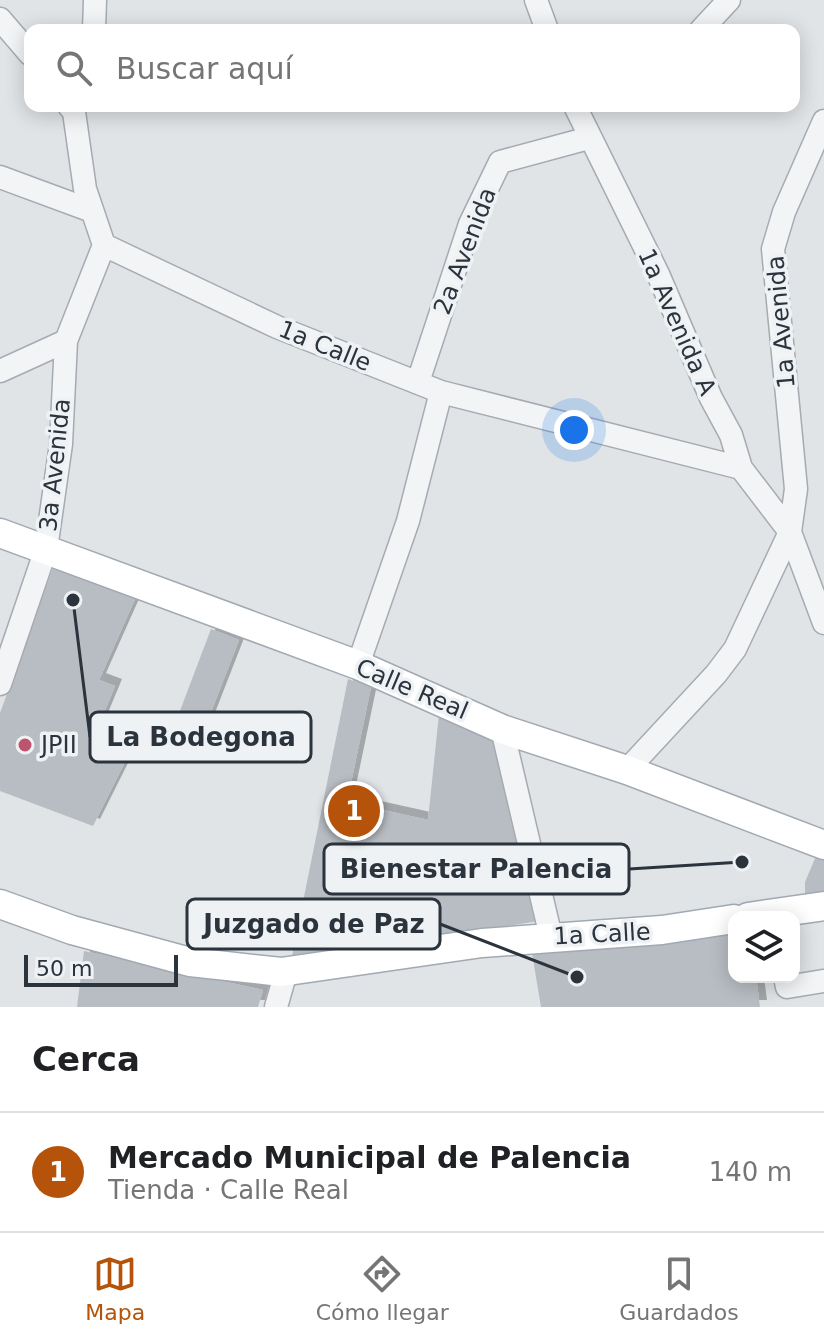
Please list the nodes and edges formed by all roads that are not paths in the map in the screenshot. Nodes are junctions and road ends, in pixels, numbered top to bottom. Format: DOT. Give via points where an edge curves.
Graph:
graph roads {
  1 [pos="95,0"];
  2 [pos="536,0"];
  3 [pos="729,0"];
  4 [pos="0,19"];
  5 [pos="94,24"];
  6 [pos="545,24"];
  7 [pos="707,24"];
  8 [pos="24,47"];
  9 [pos="74,112"];
  10 [pos="578,112"];
  11 [pos="824,121"];
  12 [pos="589,138"];
  13 [pos="0,177"];
  14 [pos="92,211"];
  15 [pos="104,245"];
  16 [pos="66,341"];
  17 [pos="0,371"];
  18 [pos="418,382"];
  19 [pos="441,392"];
  20 [pos="741,468"];
  21 [pos="790,532"];
  22 [pos="0,533"];
  23 [pos="46,549"];
  24 [pos="824,623"];
  25 [pos="358,665"];
  26 [pos="0,684"];
  27 [pos="502,729"];
  28 [pos="627,770"];
  29 [pos="824,845"];
  30 [pos="0,904"];
  31 [pos="824,906"];
  32 [pos="795,911"];
  33 [pos="728,920"];
  34 [pos="551,937"];
  35 [pos="286,972"];
  36 [pos="823,981"];
  37 [pos="786,983"];
  38 [pos="276,1007"];
  1 -- 5 [label="street"];
  2 -- 6 [label="street"];
  3 -- 7 [label="street"];
  4 -- 8 [label="street"];
  9 -- 14 [label="street"];
  10 -- 12 [label="street, 1a Avenida A"];
  11 -- 21 [label="street, 1a Avenida" via="773,249 796,489"];
  12 -- 18 [label="street, 2a Avenida" via="500,162 470,224"];
  12 -- 20 [label="street, 1a Avenida A" via="658,274"];
  13 -- 14 [label="street"];
  14 -- 15 [label="street"];
  15 -- 16 [label="street, 3a Avenida"];
  15 -- 18 [label="street, 1a Calle" via="277,327"];
  16 -- 17 [label="street"];
  16 -- 23 [label="street, 3a Avenida" via="61,444"];
  18 -- 19 [label="street, 1a Calle"];
  19 -- 20 [label="street, 1a Calle"];
  19 -- 25 [label="street" via="408,521"];
  20 -- 21 [label="street, 1a Avenida A"];
  21 -- 24 [label="street, 1a Avenida"];
  21 -- 28 [label="street, 1a Avenida" via="735,649"];
  22 -- 23 [label="main road, Calle Real"];
  23 -- 25 [label="main road, Calle Real"];
  23 -- 26 [label="street, 3a Avenida"];
  25 -- 27 [label="main road, Calle Real"];
  27 -- 28 [label="main road, Calle Real"];
  27 -- 34 [label="street"];
  28 -- 29 [label="main road, Calle Real"];
  30 -- 35 [label="main road, 1a Calle" via="190,962"];
  31 -- 32 [label="main road"];
  33 -- 34 [label="main road, 1a Calle"];
  34 -- 35 [label="main road, 1a Calle"];
  35 -- 38 [label="street"];
  36 -- 37 [label="street" via="787,987"];
}
